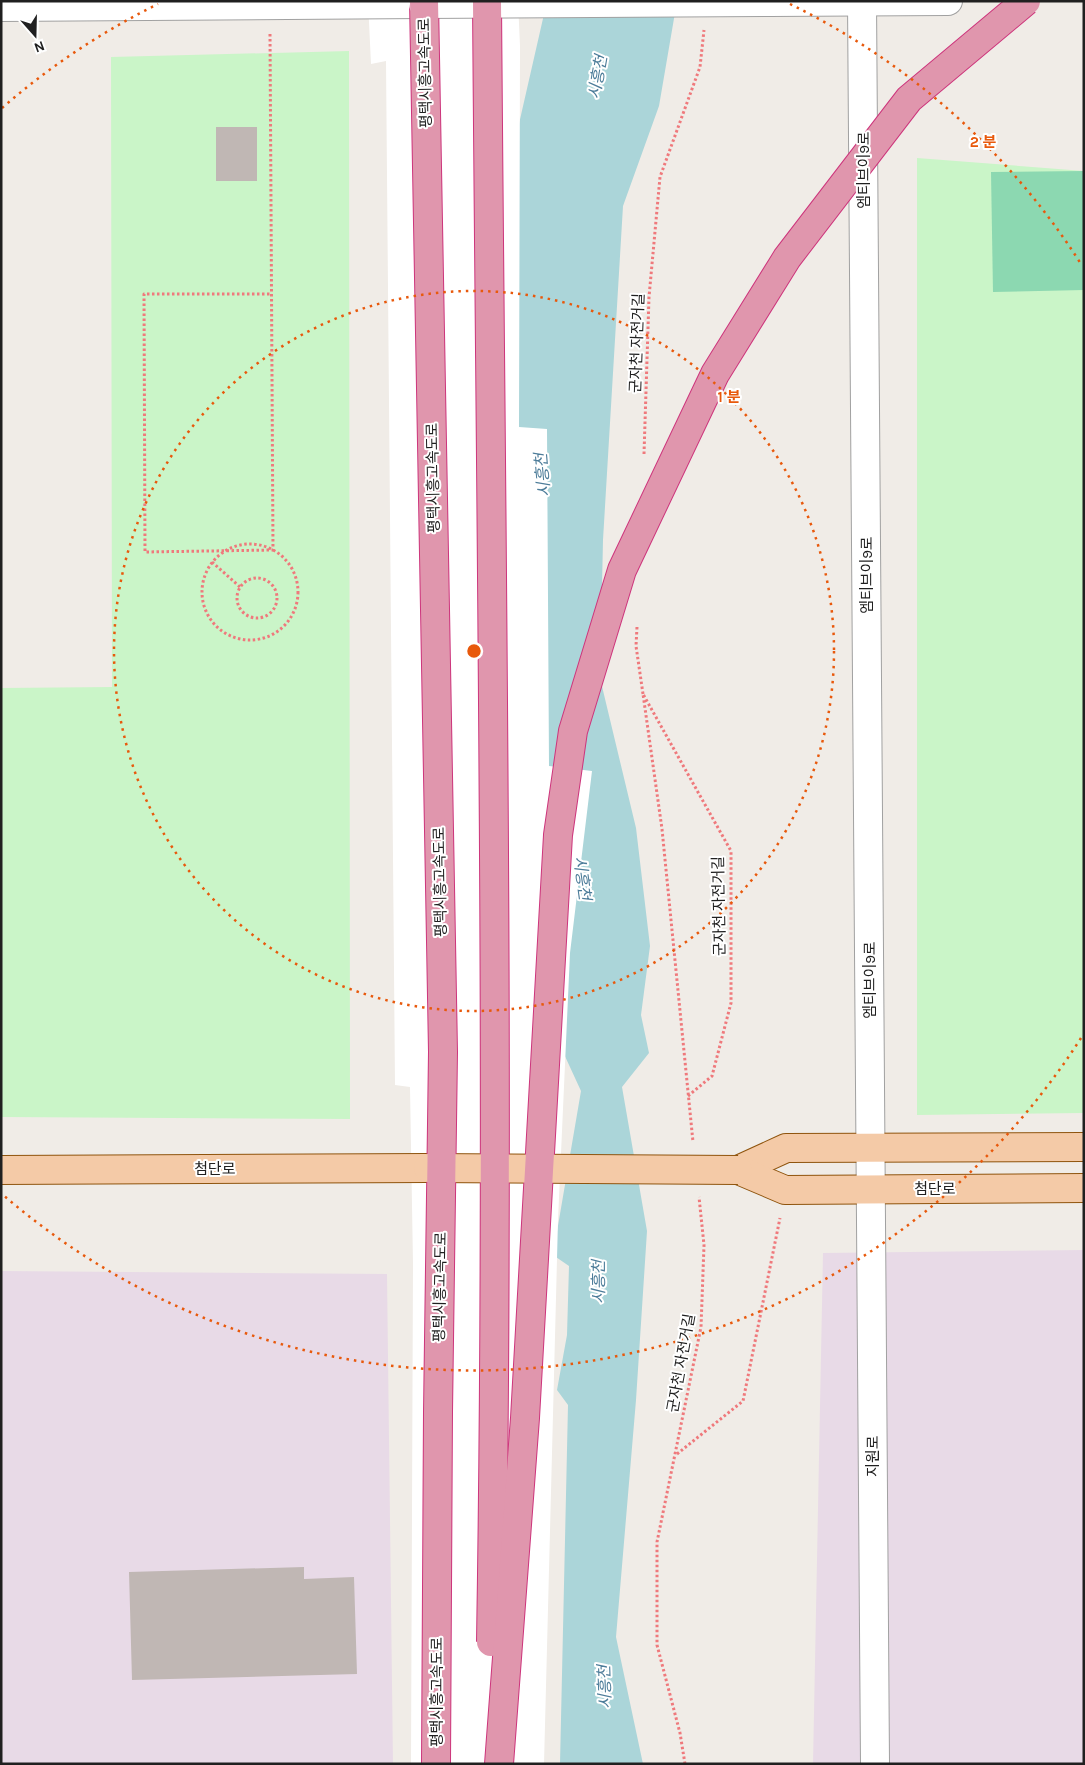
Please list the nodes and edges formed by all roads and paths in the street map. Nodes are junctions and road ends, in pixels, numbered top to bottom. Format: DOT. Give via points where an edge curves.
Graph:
graph roads {
  1 [pos="487,1"];
  2 [pos="948,1"];
  3 [pos="1026,1"];
  4 [pos="862,2"];
  5 [pos="424,3"];
  6 [pos="270,6"];
  7 [pos="1,7"];
  8 [pos="704,30"];
  9 [pos="272,294"];
  10 [pos="643,456"];
  11 [pos="273,550"];
  12 [pos="227,551"];
  13 [pos="212,562"];
  14 [pos="240,587"];
  15 [pos="637,626"];
  16 [pos="644,694"];
  17 [pos="688,1096"];
  18 [pos="693,1143"];
  19 [pos="1084,1147"];
  20 [pos="871,1148"];
  21 [pos="428,1168"];
  22 [pos="1,1170"];
  23 [pos="738,1170"];
  24 [pos="1084,1188"];
  25 [pos="698,1189"];
  26 [pos="871,1189"];
  27 [pos="785,1190"];
  28 [pos="676,1455"];
  29 [pos="436,1764"];
  30 [pos="489,1764"];
  31 [pos="499,1764"];
  32 [pos="685,1764"];
  33 [pos="875,1764"];
  1 -- 30 [label="highway, bridge" via="494,868 494,1407"];
  2 -- 4 [label="street"];
  3 -- 31 [label="highway, bridge" via="909,99 788,258 715,374 622,570 573,731 558,836 525,1409"];
  4 -- 5 [label="street, bridge"];
  4 -- 20 [label="street, 엠티브이9로"];
  5 -- 6 [label="street"];
  5 -- 29 [label="highway, 평택시흥고속도로, bridge" via="443,1052"];
  6 -- 7 [label="street"];
  6 -- 9 [label="path"];
  8 -- 10 [label="path, 군자천 자전거길" via="700,67 660,176 649,297"];
  9 -- 11 [label="path"];
  9 -- 12 [label="path" via="144,294 146,552"];
  11 -- 12 [label="path"];
  11 -- 12 [label="path" via="255,544 239,545"];
  11 -- 13 [label="path" via="294,571 298,586 297,603 291,618 279,630 251,640 235,638 222,631 204,606 204,576"];
  12 -- 13 [label="path"];
  13 -- 14 [label="path"];
  14 -- 14 [label="path" via="237,600 243,612 254,618 267,615 272,610 276,599 269,583 263,579 251,579"];
  15 -- 16 [label="path, 군자천 자전거길" via="636,646"];
  16 -- 17 [label="path, 군자천 자전거길" via="662,829"];
  16 -- 17 [label="path, 군자천 자전거길" via="731,851 731,1003 712,1076"];
  17 -- 18 [label="path, 군자천 자전거길"];
  19 -- 20 [label="main road"];
  20 -- 23 [label="main road" via="786,1148"];
  20 -- 26 [label="street, 지원로"];
  21 -- 22 [label="main road, 첨단로"];
  21 -- 23 [label="main road, 첨단로, bridge"];
  21 -- 29 [label="street"];
  23 -- 27 [label="main road"];
  24 -- 26 [label="main road, 첨단로"];
  25 -- 28 [label="path, 군자천 자전거길" via="704,1245 701,1327"];
  26 -- 27 [label="main road, 첨단로"];
  26 -- 33 [label="street, 지원로"];
  27 -- 28 [label="path" via="743,1401"];
  28 -- 32 [label="path, 군자천 자전거길" via="658,1542 657,1645"];
}
